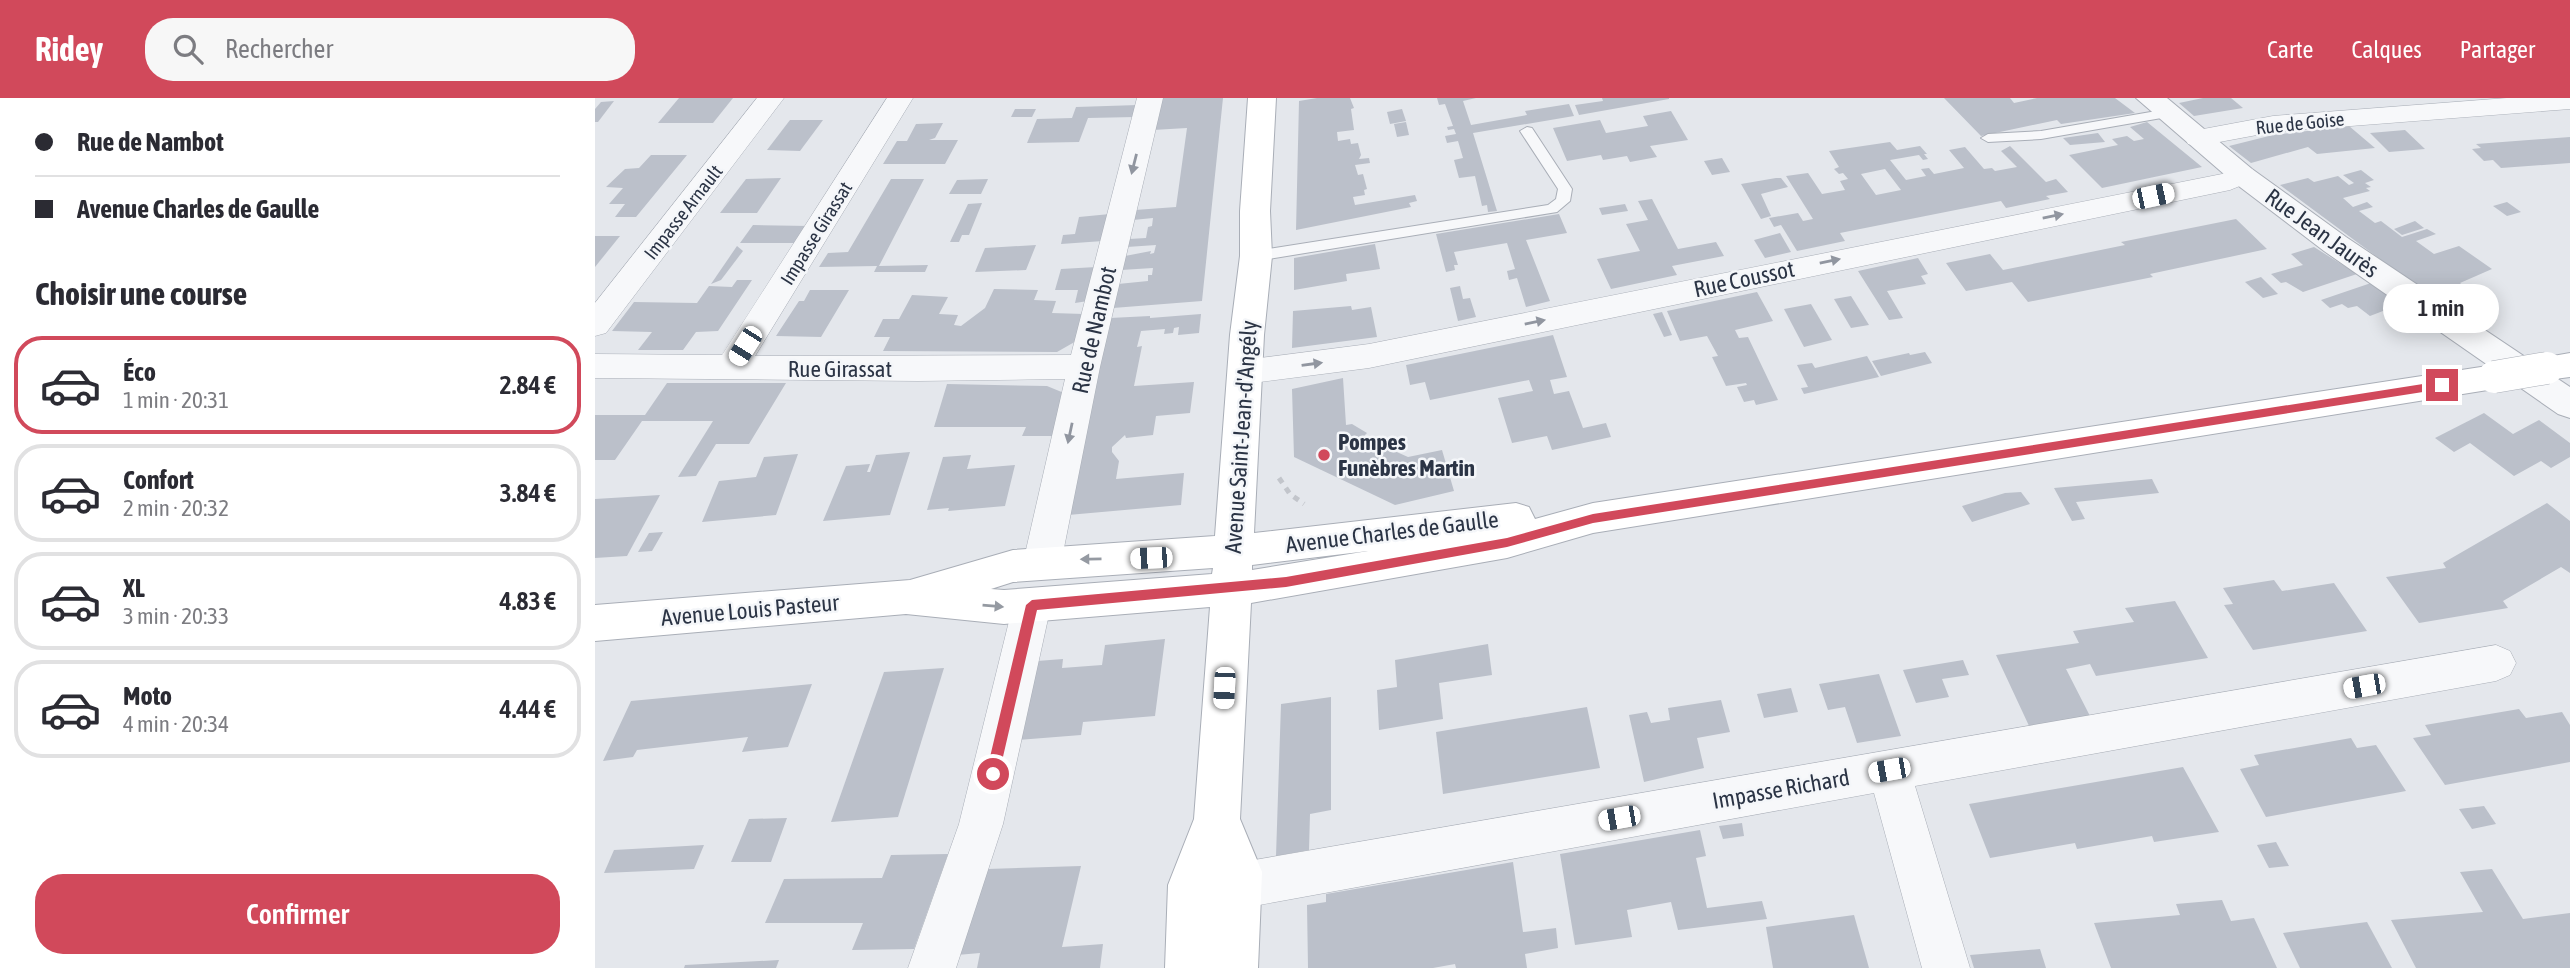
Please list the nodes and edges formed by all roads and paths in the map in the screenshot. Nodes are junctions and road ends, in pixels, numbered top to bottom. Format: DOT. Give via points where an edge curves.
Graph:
graph roads {
  1 [pos="771,98"];
  2 [pos="901,98"];
  3 [pos="1150,98"];
  4 [pos="1262,98"];
  5 [pos="2570,101"];
  6 [pos="2159,105"];
  7 [pos="1527,131"];
  8 [pos="1987,138"];
  9 [pos="2198,138"];
  10 [pos="2242,175"];
  11 [pos="1256,256"];
  12 [pos="595,325"];
  13 [pos="595,366"];
  14 [pos="1084,367"];
  15 [pos="2559,367"];
  16 [pos="731,368"];
  17 [pos="1244,372"];
  18 [pos="2570,405"];
  19 [pos="1240,439"];
  20 [pos="1315,509"];
  21 [pos="1042,562"];
  22 [pos="1231,570"];
  23 [pos="906,597"];
  24 [pos="1032,605"];
  25 [pos="595,623"];
  26 [pos="2496,663"];
  27 [pos="1889,770"];
  28 [pos="1217,819"];
  29 [pos="1237,886"];
  30 [pos="1192,902"];
  31 [pos="932,968"];
  32 [pos="1191,968"];
  33 [pos="1233,968"];
  34 [pos="1946,968"];
  1 -- 12 [label="street, Impasse Arnault"];
  2 -- 16 [label="street, Impasse Girassat"];
  3 -- 14 [label="street, Rue de Nambot, one-way"];
  4 -- 11 [label="main road, Avenue Saint-Jean-d'Angély"];
  5 -- 9 [label="street, Rue de Goise" via="2273,124"];
  6 -- 8 [label="lane" via="2041,135"];
  6 -- 9 [label="street, Rue Jean Jaurès"];
  7 -- 11 [label="lane" via="1565,189 1563,201 1552,209"];
  9 -- 10 [label="street, Rue Jean Jaurès"];
  17 -- 10 [label="street, Rue Coussot, one-way" via="1369,356"];
  10 -- 18 [label="street, Rue Jean Jaurès"];
  11 -- 17 [label="main road, Avenue Saint-Jean-d'Angély"];
  13 -- 16 [label="street, Rue Girassat"];
  14 -- 16 [label="street, Rue Girassat"];
  14 -- 21 [label="street, Rue de Nambot, one-way"];
  15 -- 22 [label="main road, Avenue Charles de Gaulle, bridge" via="1593,518 1507,542 1286,582"];
  17 -- 19 [label="main road, Avenue Saint-Jean-d'Angély"];
  19 -- 20 [label="path" via="1290,494"];
  19 -- 22 [label="main road, Avenue Saint-Jean-d'Angély"];
  22 -- 21 [label="main road, Avenue Louis Pasteur, one-way"];
  21 -- 23 [label="main road, Avenue Louis Pasteur"];
  22 -- 24 [label="main road, Avenue Louis Pasteur"];
  22 -- 28 [label="main road, Avenue Saint-Jean-d'Angély"];
  23 -- 24 [label="main road, Avenue Louis Pasteur, one-way" via="1004,607"];
  23 -- 25 [label="main road, Avenue Louis Pasteur"];
  24 -- 31 [label="street" via="981,824"];
  26 -- 27 [label="street, Impasse Richard"];
  27 -- 29 [label="street, Impasse Richard"];
  27 -- 34 [label="street"];
  28 -- 29 [label="main road, Avenue Saint-Jean-d'Angély" via="1238,872"];
  28 -- 30 [label="main road, Avenue Saint-Jean-d'Angély" via="1192,886"];
  29 -- 30 [label="street, Impasse Richard"];
  29 -- 33 [label="main road, Avenue Saint-Jean-d'Angély"];
  30 -- 32 [label="main road, Avenue Saint-Jean-d'Angély"];
}
